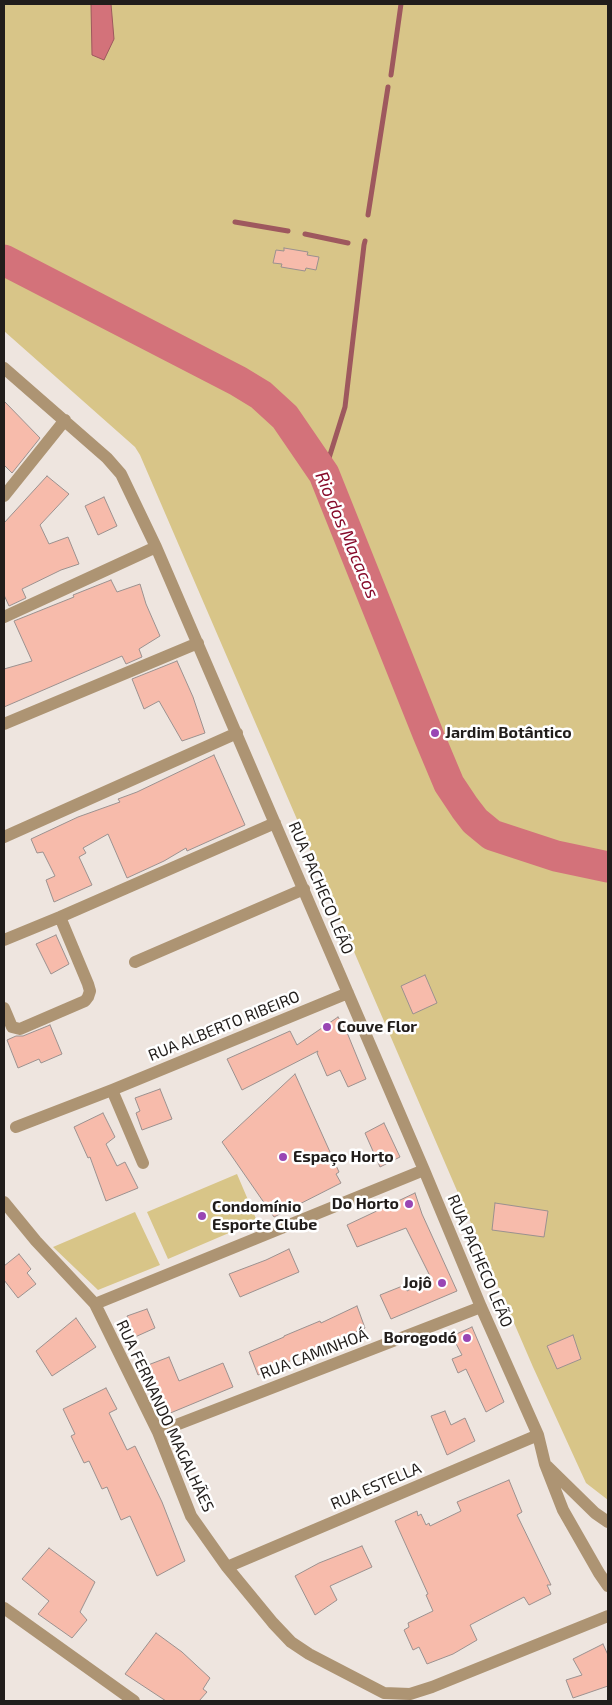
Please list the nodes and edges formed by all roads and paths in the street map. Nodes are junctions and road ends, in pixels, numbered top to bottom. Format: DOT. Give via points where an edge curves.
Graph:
graph roads {
  1 [pos="4,368"];
  2 [pos="65,420"];
  3 [pos="4,496"];
  4 [pos="156,547"];
  5 [pos="4,617"];
  6 [pos="198,643"];
  7 [pos="4,724"];
  8 [pos="236,733"];
  9 [pos="275,823"];
  10 [pos="4,837"];
  11 [pos="304,889"];
  12 [pos="60,917"];
  13 [pos="4,940"];
  14 [pos="135,962"];
  15 [pos="348,993"];
  16 [pos="4,1008"];
  17 [pos="112,1090"];
  18 [pos="16,1127"];
  19 [pos="143,1163"];
  20 [pos="424,1170"];
  21 [pos="4,1202"];
  22 [pos="95,1304"];
  23 [pos="481,1307"];
  24 [pos="158,1432"];
  25 [pos="538,1435"];
  26 [pos="545,1464"];
  27 [pos="608,1522"];
  28 [pos="227,1567"];
  29 [pos="608,1586"];
  30 [pos="4,1608"];
  31 [pos="608,1616"];
  32 [pos="134,1701"];
  1 -- 2 [label="street, RUA PACHECO LEÃO"];
  2 -- 3 [label="street"];
  2 -- 4 [label="street, RUA PACHECO LEÃO" via="115,465"];
  4 -- 5 [label="street"];
  4 -- 6 [label="street, RUA PACHECO LEÃO"];
  6 -- 7 [label="street"];
  6 -- 8 [label="street, RUA PACHECO LEÃO"];
  8 -- 9 [label="street, RUA PACHECO LEÃO"];
  8 -- 10 [label="street"];
  9 -- 11 [label="street, RUA PACHECO LEÃO"];
  9 -- 12 [label="street"];
  11 -- 14 [label="street"];
  11 -- 15 [label="street, RUA PACHECO LEÃO"];
  12 -- 13 [label="street"];
  12 -- 16 [label="street" via="88,984 88,998 20,1029 12,1027"];
  15 -- 17 [label="street, RUA ALBERTO RIBEIRO"];
  15 -- 20 [label="street, RUA PACHECO LEÃO"];
  17 -- 18 [label="street, RUA ALBERTO RIBEIRO"];
  17 -- 19 [label="street"];
  20 -- 22 [label="street"];
  20 -- 23 [label="street, RUA PACHECO LEÃO"];
  21 -- 22 [label="street, RUA FERNANDO MAGALHÃES"];
  22 -- 24 [label="street, RUA FERNANDO MAGALHÃES"];
  23 -- 24 [label="street, RUA CAMINHOÁ"];
  23 -- 25 [label="street, RUA PACHECO LEÃO"];
  24 -- 28 [label="street, RUA FERNANDO MAGALHÃES" via="191,1516"];
  25 -- 26 [label="street, RUA PACHECO LEÃO"];
  25 -- 28 [label="street, RUA ESTELLA"];
  26 -- 27 [label="street"];
  26 -- 29 [label="street, RUA PACHECO LEÃO" via="563,1510"];
  28 -- 31 [label="street, RUA FERNANDO MAGALHÃES" via="291,1642 384,1693 410,1694 432,1688"];
  30 -- 32 [label="street"];
}
